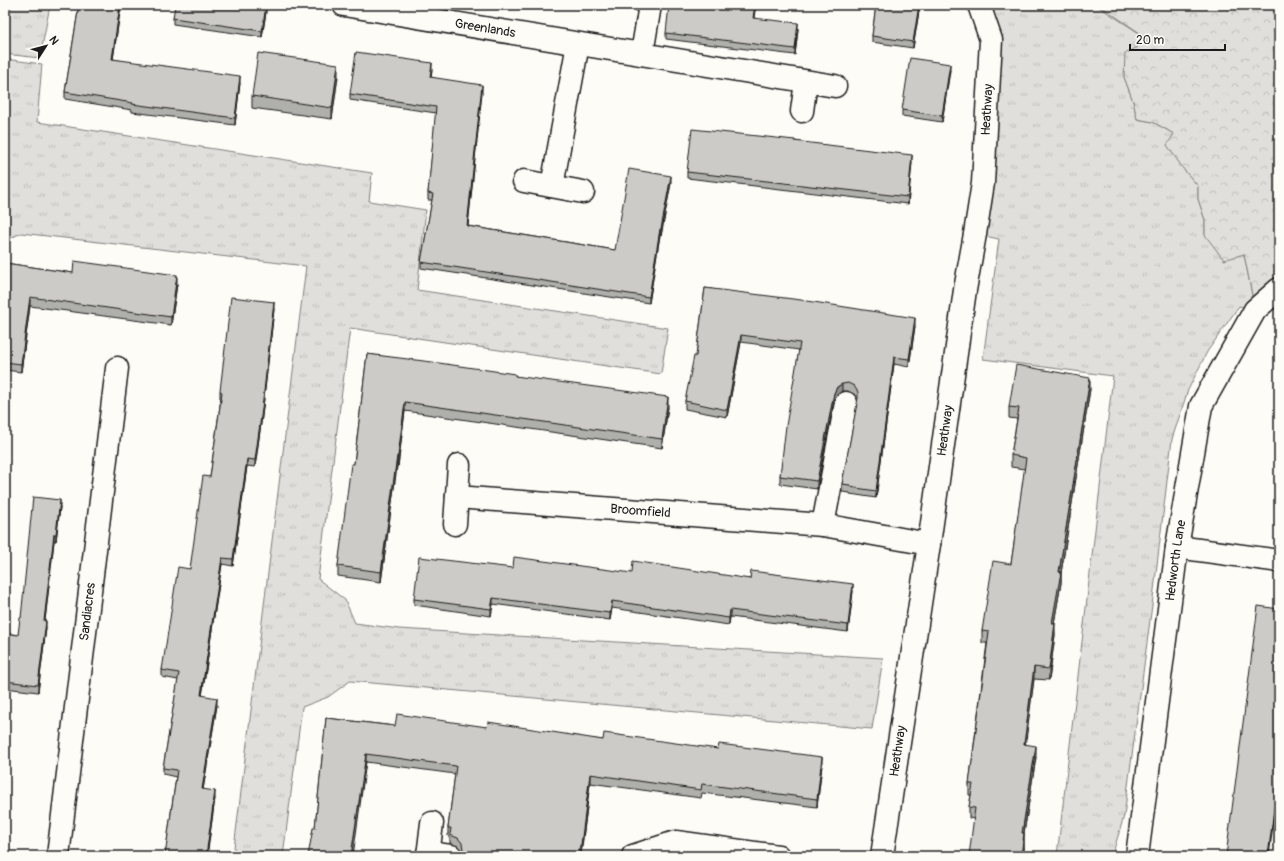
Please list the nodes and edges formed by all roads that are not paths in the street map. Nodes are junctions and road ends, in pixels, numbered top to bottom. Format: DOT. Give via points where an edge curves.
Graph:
graph roads {
  1 [pos="344,5"];
  2 [pos="650,5"];
  3 [pos="979,5"];
  4 [pos="578,44"];
  5 [pos="642,54"];
  6 [pos="806,82"];
  7 [pos="835,86"];
  8 [pos="802,111"];
  9 [pos="524,181"];
  10 [pos="552,186"];
  11 [pos="583,192"];
  12 [pos="1279,289"];
  13 [pos="117,368"];
  14 [pos="846,403"];
  15 [pos="460,465"];
  16 [pos="457,497"];
  17 [pos="455,524"];
  18 [pos="823,525"];
  19 [pos="929,544"];
  20 [pos="1177,547"];
  21 [pos="1279,561"];
  22 [pos="432,823"];
  23 [pos="428,854"];
  24 [pos="58,856"];
  25 [pos="451,856"];
  26 [pos="633,856"];
  27 [pos="778,856"];
  28 [pos="882,856"];
  29 [pos="1137,856"];
  1 -- 4 [label="street, Greenlands"];
  2 -- 5 [label="street"];
  3 -- 19 [label="street, Heathway" via="991,40 983,183 976,234 964,290"];
  4 -- 5 [label="street, Greenlands"];
  4 -- 10 [label="street"];
  5 -- 6 [label="street, Greenlands"];
  6 -- 7 [label="street, Greenlands"];
  6 -- 8 [label="street"];
  9 -- 10 [label="street"];
  10 -- 11 [label="street"];
  12 -- 20 [label="street, Hedworth Lane" via="1255,310 1201,406"];
  13 -- 24 [label="street, Sandiacres"];
  14 -- 18 [label="street"];
  15 -- 16 [label="street"];
  16 -- 17 [label="street"];
  16 -- 18 [label="street, Broomfield"];
  18 -- 19 [label="street, Broomfield"];
  19 -- 28 [label="street, Heathway"];
  20 -- 21 [label="street"];
  20 -- 29 [label="street, Hedworth Lane"];
  22 -- 23 [label="street"];
  23 -- 25 [label="street"];
  26 -- 27 [label="street" via="676,842"];
}
